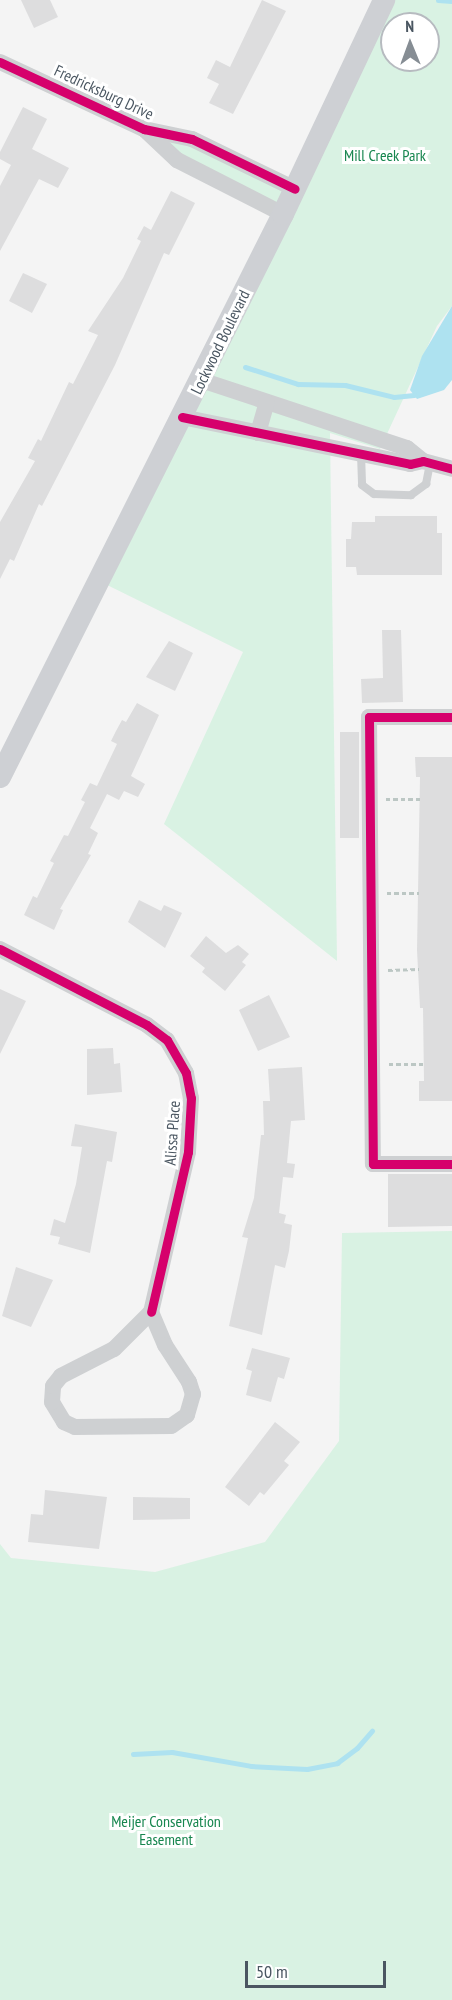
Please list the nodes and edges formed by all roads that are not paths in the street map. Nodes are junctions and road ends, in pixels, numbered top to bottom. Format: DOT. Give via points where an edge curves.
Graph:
graph roads {
  1 [pos="384,0"];
  2 [pos="0,62"];
  3 [pos="144,129"];
  4 [pos="295,189"];
  5 [pos="283,214"];
  6 [pos="201,380"];
  7 [pos="267,402"];
  8 [pos="182,417"];
  9 [pos="258,433"];
  10 [pos="361,454"];
  11 [pos="427,462"];
  12 [pos="452,468"];
  13 [pos="452,717"];
  14 [pos="0,777"];
  15 [pos="0,949"];
  16 [pos="452,1164"];
  17 [pos="152,1312"];
  1 -- 4 [label="main road, Lockwood Boulevard"];
  2 -- 3 [label="street, Fredricksburg Drive"];
  3 -- 4 [label="street, Fredricksburg Drive" via="192,139"];
  3 -- 5 [label="street, Fredricksburg Drive" via="177,160"];
  4 -- 5 [label="main road, Lockwood Boulevard"];
  5 -- 6 [label="main road, Lockwood Boulevard"];
  6 -- 7 [label="street"];
  6 -- 8 [label="main road, Lockwood Boulevard"];
  7 -- 9 [label="street"];
  7 -- 11 [label="street" via="407,448"];
  8 -- 9 [label="street"];
  8 -- 14 [label="main road, Lockwood Boulevard"];
  9 -- 10 [label="street"];
  10 -- 11 [label="street" via="410,464"];
  10 -- 11 [label="lane" via="362,485 374,494 411,495 426,484"];
  11 -- 12 [label="street"];
  13 -- 16 [label="street" via="369,717 374,1164"];
  15 -- 17 [label="street, Alissa Place" via="147,1025 166,1040 186,1073 191,1098 188,1152"];
  17 -- 17 [label="street" via="165,1345 189,1382 193,1394 187,1415 171,1426 75,1427 64,1422 52,1402 53,1386 61,1376 114,1349"];
}
